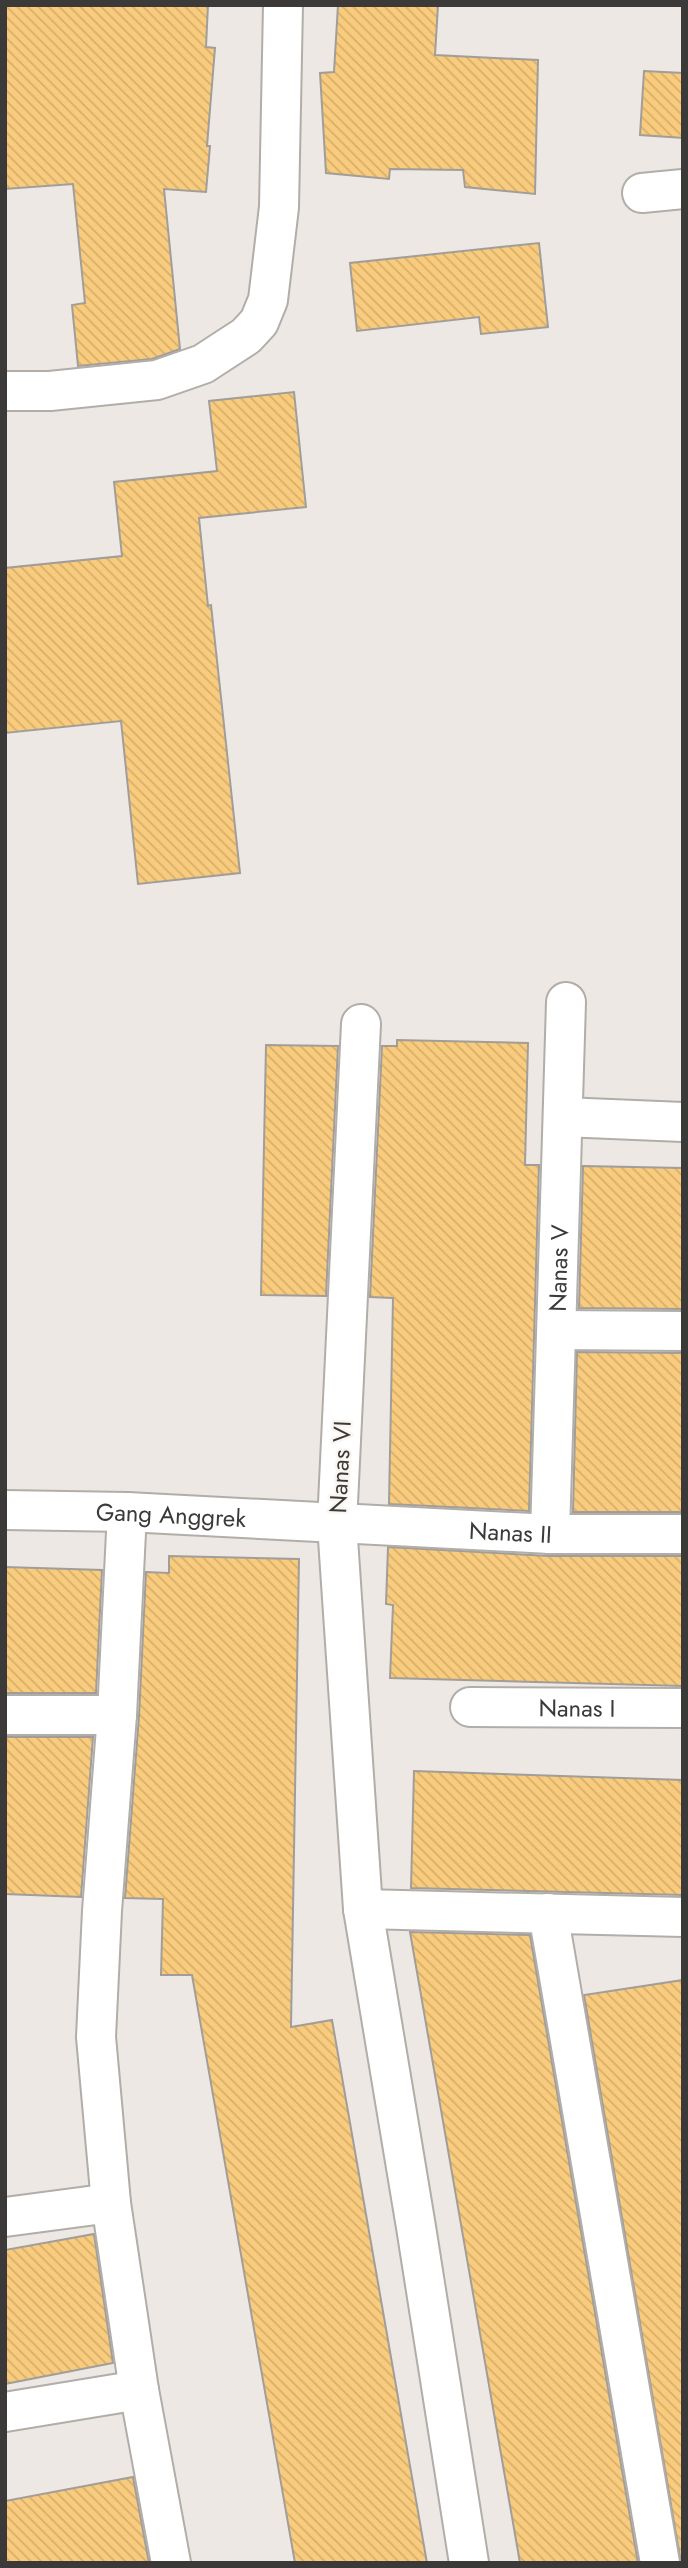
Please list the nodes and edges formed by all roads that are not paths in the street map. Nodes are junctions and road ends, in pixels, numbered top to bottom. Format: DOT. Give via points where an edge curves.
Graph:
graph roads {
  1 [pos="283,5"];
  2 [pos="683,189"];
  3 [pos="642,193"];
  4 [pos="5,391"];
  5 [pos="566,1002"];
  6 [pos="361,1024"];
  7 [pos="563,1117"];
  8 [pos="683,1122"];
  9 [pos="557,1330"];
  10 [pos="683,1331"];
  11 [pos="5,1510"];
  12 [pos="127,1512"];
  13 [pos="337,1524"];
  14 [pos="550,1534"];
  15 [pos="683,1534"];
  16 [pos="470,1707"];
  17 [pos="683,1708"];
  18 [pos="5,1714"];
  19 [pos="117,1715"];
  20 [pos="363,1909"];
  21 [pos="548,1913"];
  22 [pos="683,1917"];
  23 [pos="111,2203"];
  24 [pos="5,2217"];
  25 [pos="139,2390"];
  26 [pos="5,2412"];
  27 [pos="171,2563"];
  28 [pos="469,2563"];
  29 [pos="660,2563"];
  1 -- 4 [label="street" via="279,207 268,300 259,322 203,364 157,380"];
  2 -- 3 [label="street"];
  5 -- 7 [label="street, Nanas V"];
  6 -- 13 [label="street, Nanas VI"];
  7 -- 8 [label="street"];
  7 -- 9 [label="street, Nanas V"];
  9 -- 10 [label="street"];
  9 -- 14 [label="street, Nanas V"];
  11 -- 12 [label="street, Gang Anggrek"];
  12 -- 13 [label="street, Gang Anggrek"];
  12 -- 19 [label="street"];
  13 -- 14 [label="street, Nanas II"];
  13 -- 20 [label="street, Nanas VI"];
  14 -- 15 [label="street, Nanas II"];
  16 -- 17 [label="street, Nanas I"];
  18 -- 19 [label="street"];
  19 -- 23 [label="street" via="96,2037"];
  20 -- 21 [label="street"];
  20 -- 28 [label="street, Nanas VI"];
  21 -- 22 [label="street"];
  21 -- 29 [label="street"];
  23 -- 24 [label="street"];
  23 -- 25 [label="street"];
  25 -- 26 [label="street"];
  25 -- 27 [label="street"];
}
